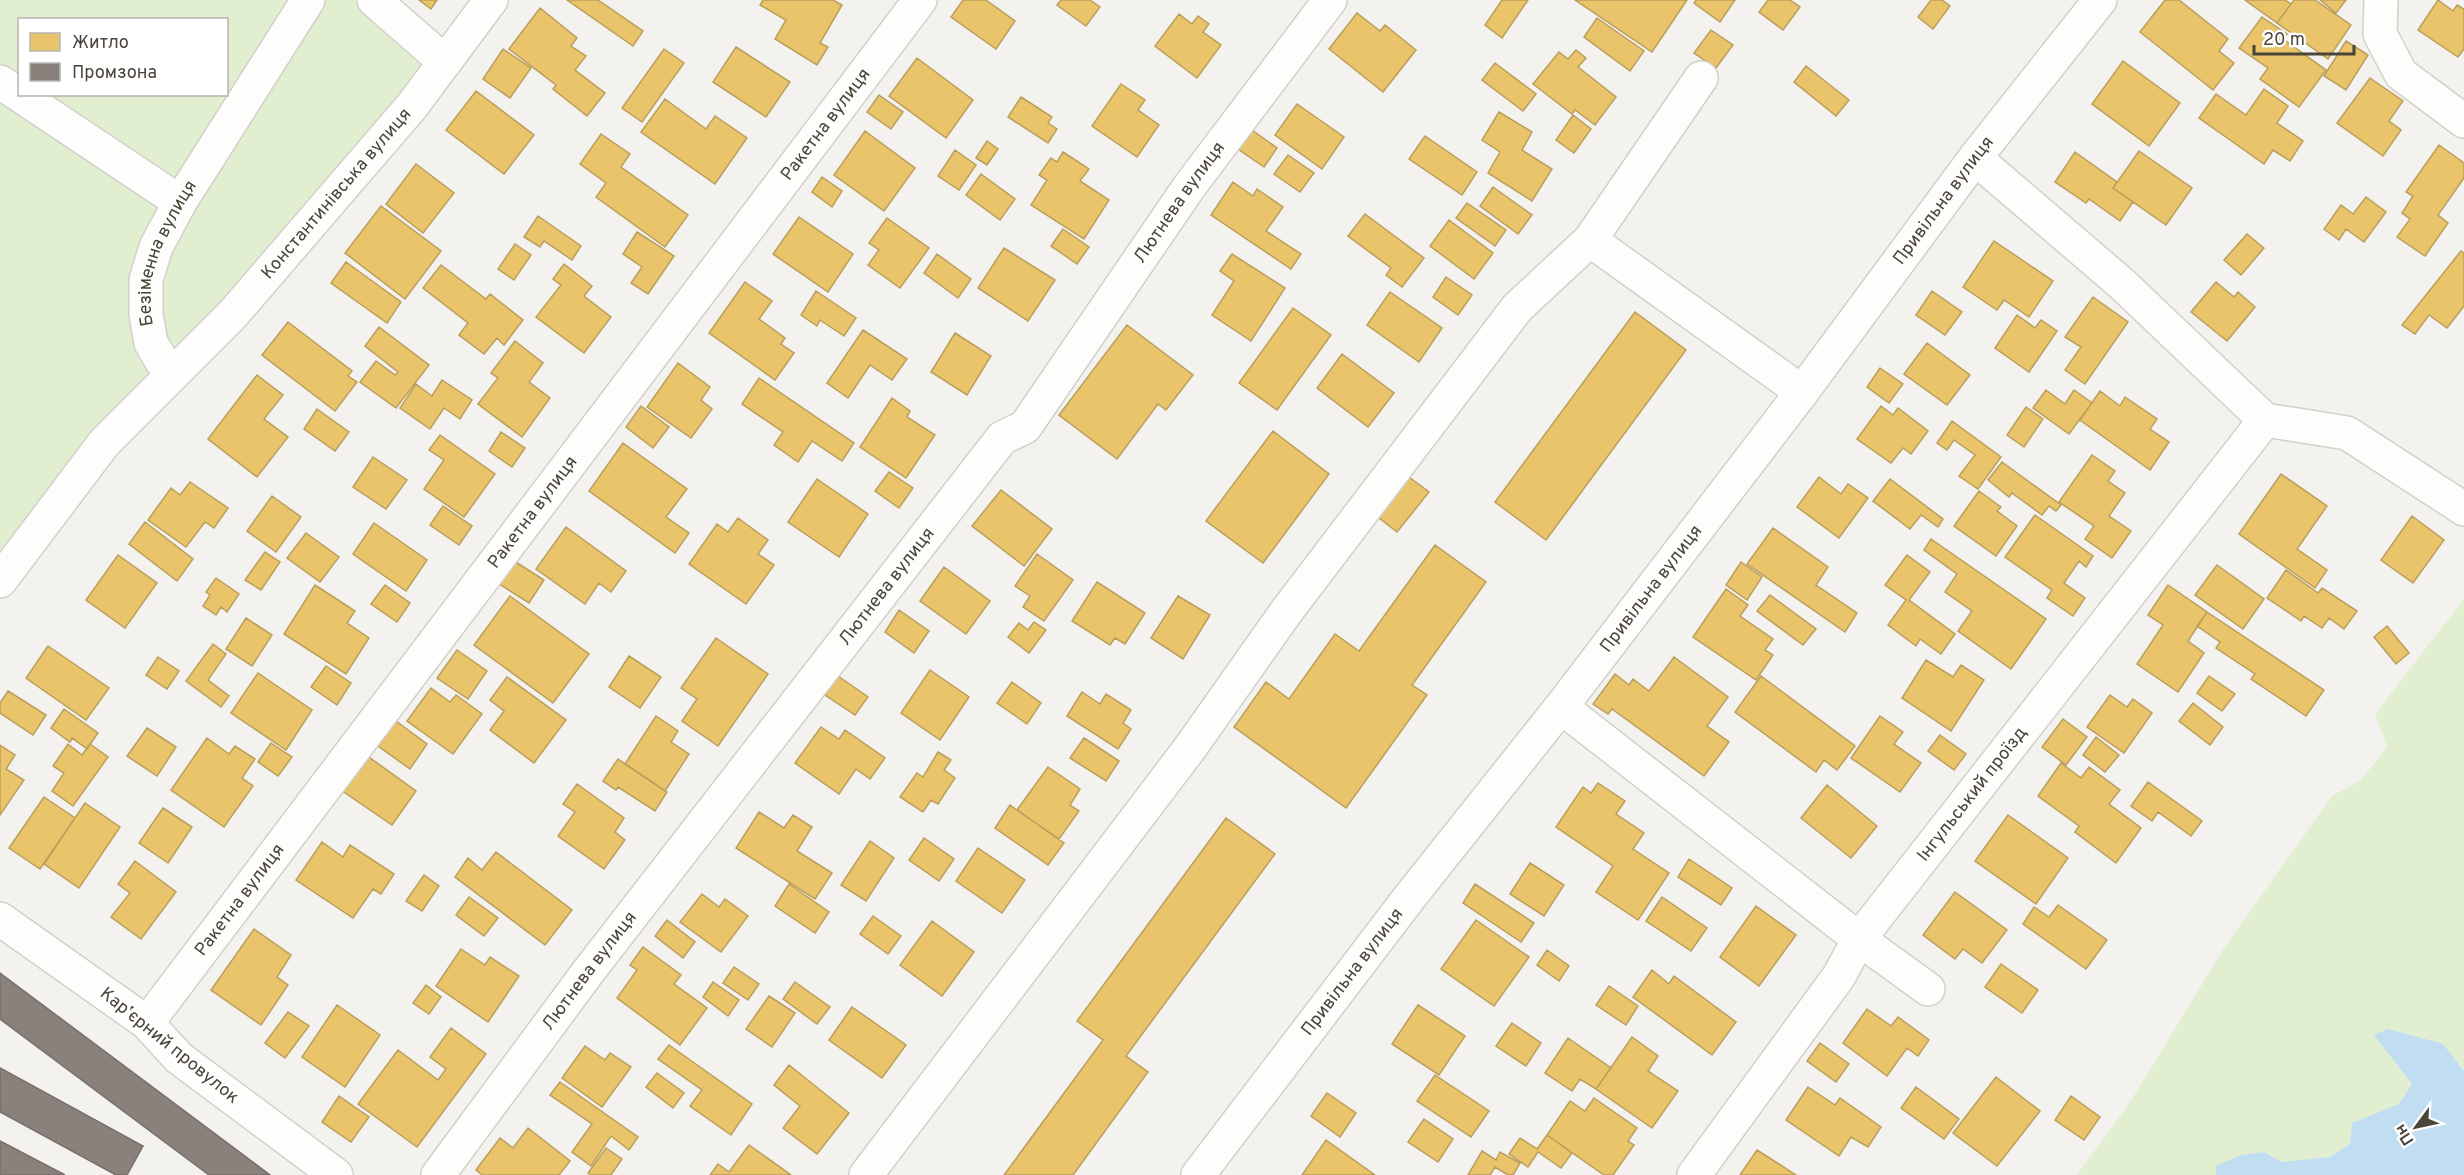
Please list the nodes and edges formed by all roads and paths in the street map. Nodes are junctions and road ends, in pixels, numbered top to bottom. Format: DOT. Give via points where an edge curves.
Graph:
graph roads {
  1 [pos="308,0"];
  2 [pos="374,0"];
  3 [pos="491,0"];
  4 [pos="920,0"];
  5 [pos="1330,0"];
  6 [pos="2100,0"];
  7 [pos="2381,0"];
  8 [pos="445,62"];
  9 [pos="1701,78"];
  10 [pos="0,82"];
  11 [pos="18,94"];
  12 [pos="21,96"];
  13 [pos="2464,121"];
  14 [pos="1976,158"];
  15 [pos="180,202"];
  16 [pos="1590,240"];
  17 [pos="170,375"];
  18 [pos="1802,392"];
  19 [pos="2265,420"];
  20 [pos="2464,509"];
  21 [pos="0,581"];
  22 [pos="1561,707"];
  23 [pos="0,919"];
  24 [pos="1859,939"];
  25 [pos="1928,989"];
  26 [pos="147,1023"];
  27 [pos="336,1175"];
  28 [pos="438,1175"];
  29 [pos="866,1175"];
  30 [pos="1198,1175"];
  31 [pos="1694,1175"];
  1 -- 15 [label="street, Безіменна вулиця"];
  2 -- 8 [label="street"];
  3 -- 8 [label="street, Константинівська вулиця"];
  4 -- 26 [label="street, Ракетна вулиця"];
  5 -- 28 [label="street, Лютнева вулиця" via="1189,187 1025,427 1002,438 588,972"];
  6 -- 14 [label="street, Привільна вулиця"];
  7 -- 13 [label="street" via="2380,34 2401,74"];
  8 -- 17 [label="street, Константинівська вулиця" via="412,106 233,314"];
  9 -- 16 [label="street"];
  10 -- 11 [label="street"];
  12 -- 15 [label="street"];
  14 -- 18 [label="street, Привільна вулиця"];
  14 -- 19 [label="street" via="2121,283"];
  15 -- 17 [label="street, Безіменна вулиця" via="156,247 146,280 151,343"];
  16 -- 18 [label="street"];
  16 -- 29 [label="street" via="1517,308"];
  17 -- 21 [label="street" via="104,443"];
  18 -- 22 [label="street, Привільна вулиця"];
  19 -- 20 [label="street" via="2347,433"];
  19 -- 24 [label="street, Інгульський проїзд"];
  22 -- 24 [label="street"];
  22 -- 30 [label="street, Привільна вулиця" via="1409,898"];
  23 -- 26 [label="street, Карʼєрний провулок"];
  24 -- 25 [label="street"];
  24 -- 31 [label="street, Інгульський проїзд" via="1839,976"];
  26 -- 27 [label="street, Карʼєрний провулок" via="179,1058"];
}
